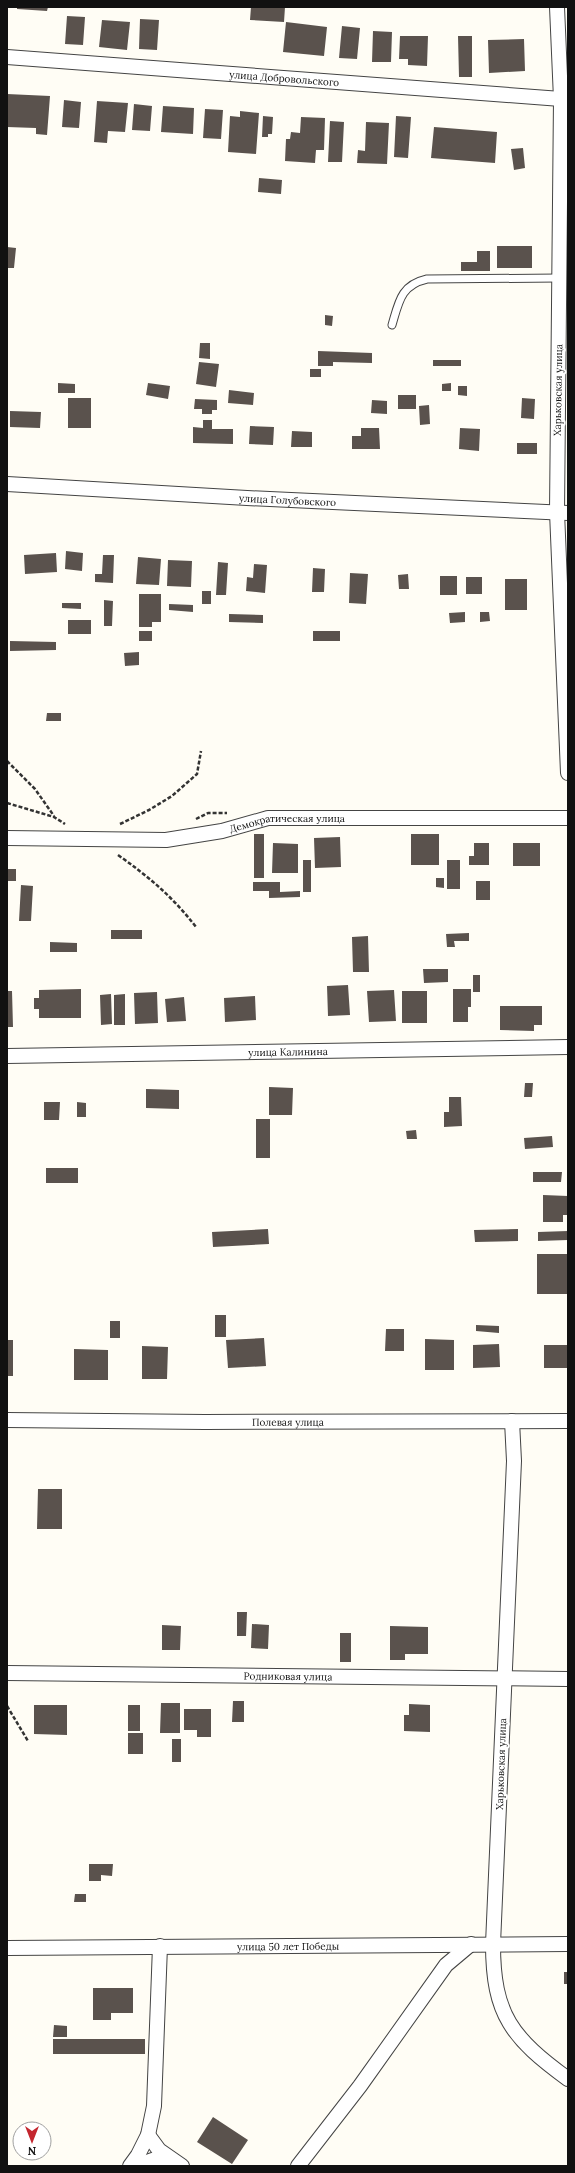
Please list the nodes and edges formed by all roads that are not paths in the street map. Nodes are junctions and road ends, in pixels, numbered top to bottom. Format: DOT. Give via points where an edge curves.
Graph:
graph roads {
  1 [pos="557,7"];
  2 [pos="7,57"];
  3 [pos="561,99"];
  4 [pos="559,278"];
  5 [pos="392,324"];
  6 [pos="7,484"];
  7 [pos="562,512"];
  8 [pos="568,773"];
  9 [pos="568,818"];
  10 [pos="7,838"];
  11 [pos="568,1047"];
  12 [pos="7,1056"];
  13 [pos="7,1420"];
  14 [pos="512,1421"];
  15 [pos="568,1421"];
  16 [pos="7,1673"];
  17 [pos="504,1678"];
  18 [pos="568,1679"];
  19 [pos="471,1944"];
  20 [pos="493,1944"];
  21 [pos="568,1944"];
  22 [pos="160,1946"];
  23 [pos="7,1948"];
  24 [pos="568,2079"];
  25 [pos="148,2135"];
  26 [pos="178,2163"];
  27 [pos="130,2166"];
  28 [pos="135,2166"];
  29 [pos="298,2166"];
  1 -- 3 [label="street, Харьковская улица"];
  2 -- 3 [label="street, улица Добровольского"];
  3 -- 4 [label="street, Харьковская улица"];
  4 -- 5 [label="lane" via="428,279 415,282 402,296"];
  4 -- 7 [label="street, Харьковская улица"];
  6 -- 7 [label="street, улица Голубовского" via="254,499"];
  7 -- 8 [label="street, Харьковская улица"];
  9 -- 10 [label="street, Демократическая улица" via="268,818 222,832 166,840"];
  11 -- 12 [label="street, улица Калинина"];
  13 -- 14 [label="street, Полевая улица"];
  14 -- 15 [label="street, Полевая улица"];
  14 -- 17 [label="street, Харьковская улица" via="514,1461"];
  16 -- 17 [label="street, Родниковая улица"];
  17 -- 18 [label="street, Родниковая улица"];
  17 -- 20 [label="street, Харьковская улица"];
  19 -- 20 [label="street, улица 50 лет Победы"];
  19 -- 22 [label="street, улица 50 лет Победы"];
  19 -- 29 [label="street" via="446,1965 360,2086"];
  20 -- 21 [label="street, улица 50 лет Победы"];
  20 -- 24 [label="street, Харьковская улица" via="494,1980 502,2011 515,2033 537,2057"];
  22 -- 23 [label="street, улица 50 лет Победы"];
  22 -- 25 [label="street" via="154,2106"];
  25 -- 26 [label="street" via="159,2150"];
  25 -- 27 [label="street"];
  26 -- 28 [label="street" via="158,2158"];
}
